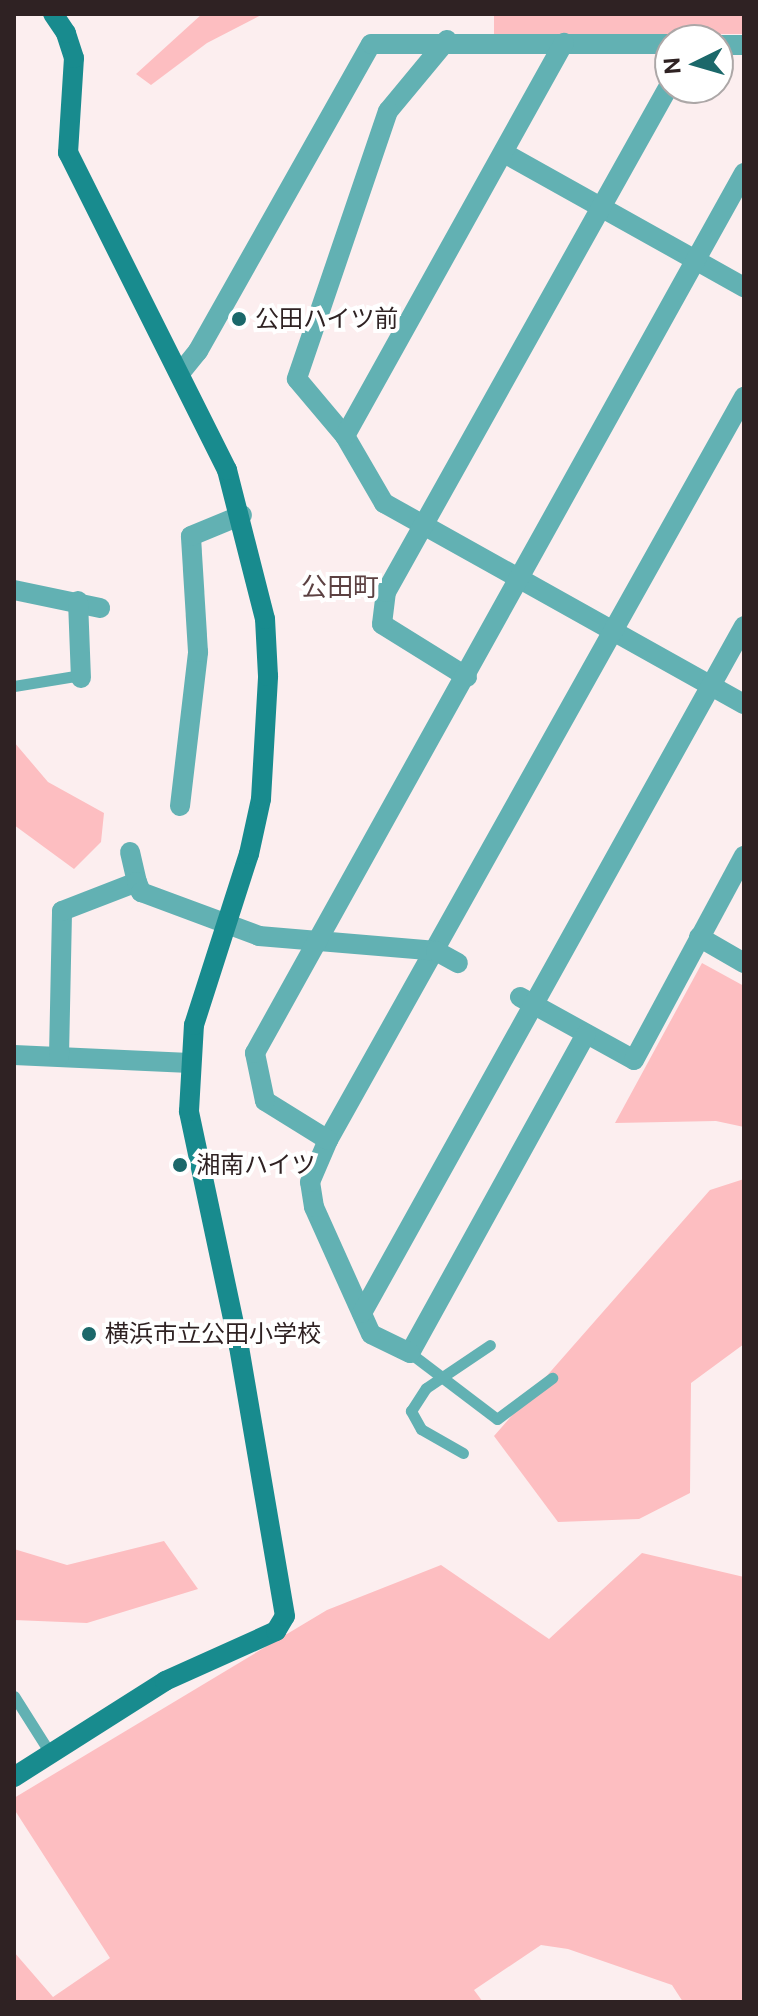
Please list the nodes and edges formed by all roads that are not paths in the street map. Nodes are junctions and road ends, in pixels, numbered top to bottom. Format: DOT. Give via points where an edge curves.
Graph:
graph roads {
  1 [pos="53,14"];
  2 [pos="447,40"];
  3 [pos="564,43"];
  4 [pos="654,44"];
  5 [pos="659,104"];
  6 [pos="504,153"];
  7 [pos="744,173"];
  8 [pos="602,208"];
  9 [pos="695,260"];
  10 [pos="744,287"];
  11 [pos="181,372"];
  12 [pos="744,397"];
  13 [pos="345,436"];
  14 [pos="242,515"];
  15 [pos="422,525"];
  16 [pos="517,580"];
  17 [pos="14,590"];
  18 [pos="78,601"];
  19 [pos="100,608"];
  20 [pos="744,626"];
  21 [pos="613,632"];
  22 [pos="81,676"];
  23 [pos="467,677"];
  24 [pos="711,685"];
  25 [pos="14,686"];
  26 [pos="744,704"];
  27 [pos="180,806"];
  28 [pos="130,852"];
  29 [pos="744,856"];
  30 [pos="137,882"];
  31 [pos="227,923"];
  32 [pos="699,937"];
  33 [pos="315,940"];
  34 [pos="436,951"];
  35 [pos="458,963"];
  36 [pos="744,963"];
  37 [pos="527,1001"];
  38 [pos="586,1034"];
  39 [pos="14,1055"];
  40 [pos="59,1056"];
  41 [pos="190,1063"];
  42 [pos="328,1140"];
  43 [pos="362,1313"];
  44 [pos="490,1345"];
  45 [pos="410,1353"];
  46 [pos="445,1377"];
  47 [pos="552,1378"];
  48 [pos="463,1453"];
  49 [pos="14,1696"];
  50 [pos="50,1753"];
  51 [pos="14,1777"];
  1 -- 11 [label="street" via="74,58 68,153"];
  2 -- 3 [label="street"];
  2 -- 11 [label="street" via="371,44 198,351"];
  2 -- 13 [label="street" via="388,111 299,367 297,379"];
  3 -- 4 [label="street"];
  3 -- 6 [label="street"];
  5 -- 8 [label="street"];
  6 -- 8 [label="street"];
  6 -- 13 [label="street"];
  7 -- 9 [label="street"];
  8 -- 9 [label="street"];
  8 -- 15 [label="street"];
  9 -- 10 [label="street"];
  9 -- 16 [label="street"];
  11 -- 14 [label="street"];
  12 -- 21 [label="street"];
  13 -- 15 [label="street" via="384,503"];
  14 -- 27 [label="street" via="191,536 198,652"];
  14 -- 31 [label="street" via="265,619 268,690 261,799"];
  15 -- 16 [label="street"];
  15 -- 23 [label="street" via="386,592 382,624"];
  16 -- 21 [label="street"];
  16 -- 23 [label="street"];
  17 -- 18 [label="street"];
  18 -- 19 [label="street"];
  18 -- 22 [label="street"];
  20 -- 24 [label="street"];
  21 -- 24 [label="street"];
  21 -- 34 [label="street"];
  22 -- 25 [label="lane"];
  23 -- 33 [label="street"];
  24 -- 26 [label="street"];
  24 -- 37 [label="street"];
  28 -- 30 [label="street"];
  29 -- 32 [label="street"];
  30 -- 31 [label="street" via="141,892"];
  30 -- 40 [label="street" via="62,911"];
  31 -- 33 [label="street" via="259,936"];
  31 -- 41 [label="street" via="194,1025"];
  32 -- 36 [label="street"];
  32 -- 38 [label="street" via="634,1060"];
  33 -- 34 [label="street"];
  33 -- 42 [label="street" via="255,1053 265,1101"];
  34 -- 35 [label="street"];
  34 -- 42 [label="street"];
  37 -- 38 [label="street"];
  37 -- 43 [label="street"];
  38 -- 45 [label="street"];
  39 -- 40 [label="street"];
  40 -- 41 [label="street"];
  41 -- 50 [label="street" via="196,1161 239,1347 285,1616 276,1631 165,1681"];
  42 -- 43 [label="street" via="310,1182 314,1207"];
  43 -- 45 [label="street" via="371,1334"];
  44 -- 46 [label="lane"];
  45 -- 46 [label="lane"];
  46 -- 47 [label="lane" via="497,1419"];
  46 -- 48 [label="lane" via="426,1388 411,1411 421,1429"];
  49 -- 50 [label="lane"];
  50 -- 51 [label="street"];
}
